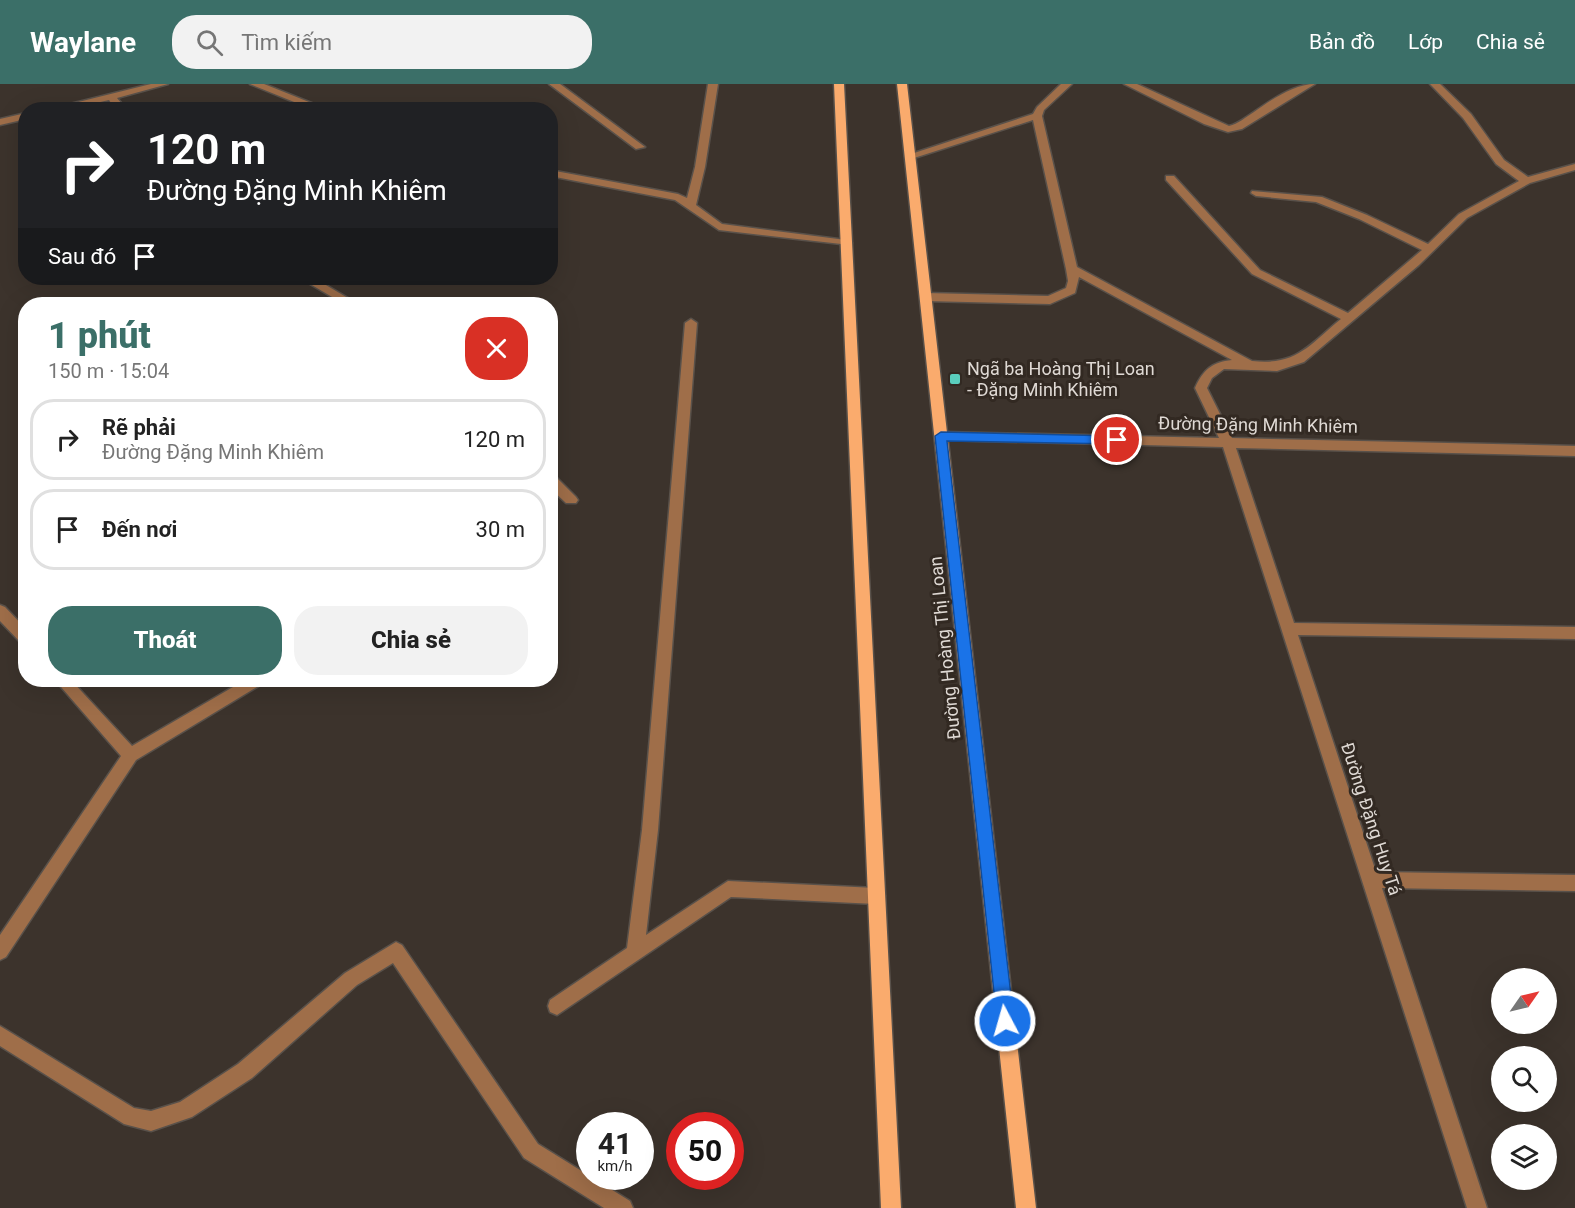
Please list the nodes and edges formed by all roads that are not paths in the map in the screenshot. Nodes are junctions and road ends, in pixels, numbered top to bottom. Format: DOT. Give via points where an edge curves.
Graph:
graph roads {
  1 [pos="163,84"];
  2 [pos="255,84"];
  3 [pos="554,84"];
  4 [pos="713,84"];
  5 [pos="839,84"];
  6 [pos="902,84"];
  7 [pos="1067,84"];
  8 [pos="1129,84"];
  9 [pos="1310,84"];
  10 [pos="1435,84"];
  11 [pos="110,95"];
  12 [pos="82,102"];
  13 [pos="116,102"];
  14 [pos="303,102"];
  15 [pos="1037,116"];
  16 [pos="18,118"];
  17 [pos="0,122"];
  18 [pos="640,147"];
  19 [pos="910,156"];
  20 [pos="1575,167"];
  21 [pos="558,174"];
  22 [pos="1170,178"];
  23 [pos="1526,181"];
  24 [pos="1256,193"];
  25 [pos="690,206"];
  26 [pos="846,243"];
  27 [pos="1430,249"];
  28 [pos="1072,269"];
  29 [pos="318,285"];
  30 [pos="340,297"];
  31 [pos="926,297"];
  32 [pos="1349,318"];
  33 [pos="691,323"];
  34 [pos="1246,362"];
  35 [pos="941,436"];
  36 [pos="1228,443"];
  37 [pos="1575,451"];
  38 [pos="558,487"];
  39 [pos="571,500"];
  40 [pos="0,611"];
  41 [pos="1289,628"];
  42 [pos="18,630"];
  43 [pos="1575,633"];
  44 [pos="68,687"];
  45 [pos="245,687"];
  46 [pos="130,755"];
  47 [pos="1370,880"];
  48 [pos="1575,883"];
  49 [pos="876,896"];
  50 [pos="0,951"];
  51 [pos="635,953"];
  52 [pos="557,1006"];
  53 [pos="0,1035"];
  54 [pos="623,1208"];
  55 [pos="891,1208"];
  56 [pos="1026,1208"];
  57 [pos="1477,1208"];
  1 -- 11 [label="street"];
  2 -- 14 [label="street"];
  3 -- 18 [label="street"];
  4 -- 25 [label="street"];
  5 -- 26 [label="main road"];
  6 -- 19 [label="main road, Đường Hoàng Thị Loan"];
  7 -- 15 [label="street"];
  8 -- 9 [label="street" via="1228,129 1238,127"];
  10 -- 23 [label="street" via="1467,116 1500,162"];
  11 -- 12 [label="street"];
  11 -- 13 [label="street"];
  15 -- 19 [label="street"];
  15 -- 28 [label="street"];
  16 -- 17 [label="street"];
  19 -- 31 [label="main road, Đường Hoàng Thị Loan"];
  20 -- 23 [label="street"];
  21 -- 25 [label="street" via="678,197"];
  22 -- 32 [label="street" via="1257,272"];
  23 -- 27 [label="street" via="1463,216"];
  24 -- 27 [label="street" via="1318,200"];
  25 -- 26 [label="street" via="719,227"];
  26 -- 49 [label="main road"];
  27 -- 32 [label="street"];
  28 -- 31 [label="street" via="1071,290 1050,300"];
  28 -- 34 [label="street"];
  29 -- 30 [label="street"];
  31 -- 35 [label="main road, Đường Hoàng Thị Loan"];
  32 -- 34 [label="street" via="1320,344 1285,365"];
  33 -- 51 [label="street" via="651,819"];
  34 -- 36 [label="street, Đường Đặng Huy Tá" via="1219,366 1204,378 1201,388"];
  35 -- 36 [label="street, Đường Đặng Minh Khiêm"];
  35 -- 56 [label="main road, Đường Hoàng Thị Loan"];
  36 -- 37 [label="street, Đường Đặng Minh Khiêm"];
  36 -- 41 [label="street, Đường Đặng Huy Tá"];
  38 -- 39 [label="street"];
  40 -- 42 [label="street"];
  41 -- 43 [label="street"];
  41 -- 47 [label="street, Đường Đặng Huy Tá"];
  44 -- 46 [label="street"];
  45 -- 46 [label="street"];
  46 -- 50 [label="street"];
  47 -- 48 [label="street"];
  47 -- 57 [label="street, Đường Đặng Huy Tá"];
  49 -- 51 [label="street" via="728,889"];
  49 -- 55 [label="main road"];
  51 -- 52 [label="street"];
  53 -- 54 [label="street" via="131,1118 151,1121 185,1110 245,1071 351,979 396,951 531,1151"];
}
